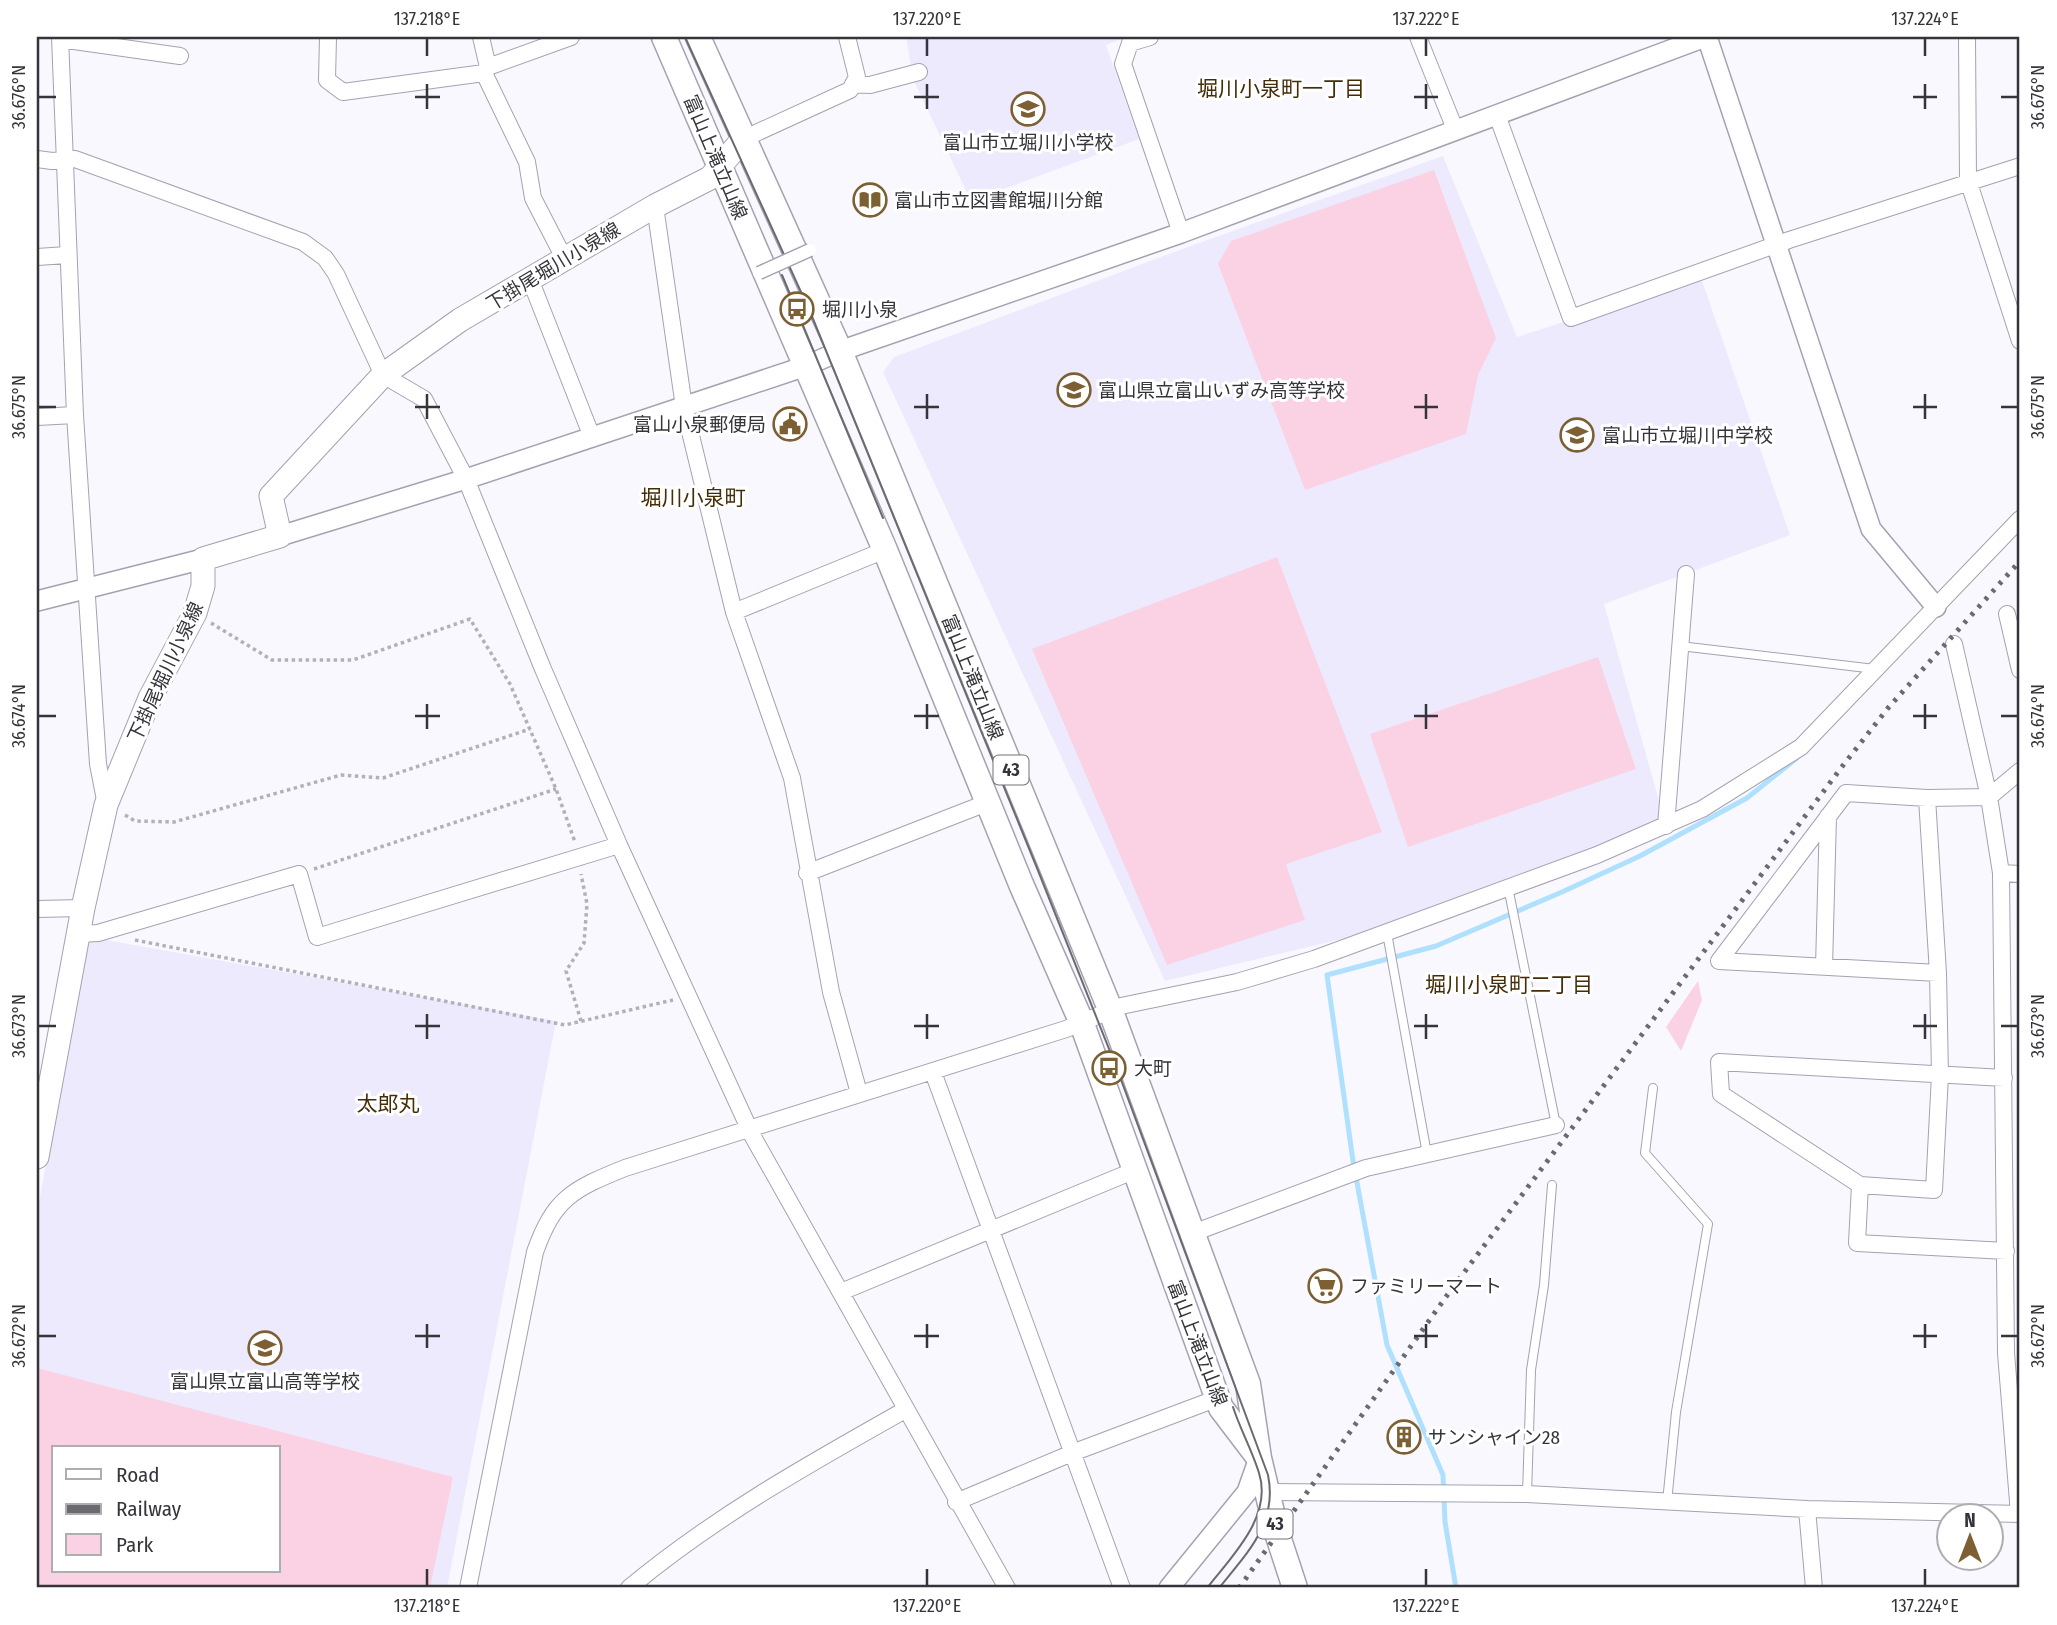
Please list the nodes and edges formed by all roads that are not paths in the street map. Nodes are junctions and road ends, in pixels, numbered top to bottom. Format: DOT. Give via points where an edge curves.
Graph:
graph roads {
  1 [pos="328,37"];
  2 [pos="481,37"];
  3 [pos="571,37"];
  4 [pos="664,37"];
  5 [pos="698,37"];
  6 [pos="847,37"];
  7 [pos="1150,37"];
  8 [pos="1418,37"];
  9 [pos="1706,37"];
  10 [pos="1967,37"];
  11 [pos="60,38"];
  12 [pos="180,56"];
  13 [pos="486,70"];
  14 [pos="919,72"];
  15 [pos="853,84"];
  16 [pos="1497,115"];
  17 [pos="1455,129"];
  18 [pos="743,139"];
  19 [pos="37,159"];
  20 [pos="64,160"];
  21 [pos="720,166"];
  22 [pos="2020,166"];
  23 [pos="1968,180"];
  24 [pos="655,206"];
  25 [pos="1181,233"];
  26 [pos="1776,244"];
  27 [pos="810,250"];
  28 [pos="67,255"];
  29 [pos="37,257"];
  30 [pos="564,258"];
  31 [pos="759,273"];
  32 [pos="530,279"];
  33 [pos="2013,294"];
  34 [pos="2020,341"];
  35 [pos="840,351"];
  36 [pos="806,366"];
  37 [pos="383,375"];
  38 [pos="684,407"];
  39 [pos="75,415"];
  40 [pos="37,417"];
  41 [pos="592,437"];
  42 [pos="466,479"];
  43 [pos="2020,519"];
  44 [pos="280,536"];
  45 [pos="885,550"];
  46 [pos="203,559"];
  47 [pos="1686,574"];
  48 [pos="89,589"];
  49 [pos="37,601"];
  50 [pos="734,612"];
  51 [pos="1940,613"];
  52 [pos="2007,614"];
  53 [pos="1954,644"];
  54 [pos="1680,646"];
  55 [pos="1876,669"];
  56 [pos="2020,670"];
  57 [pos="2020,771"];
  58 [pos="1989,797"];
  59 [pos="1927,798"];
  60 [pos="989,802"];
  61 [pos="106,805"];
  62 [pos="1828,816"];
  63 [pos="1666,826"];
  64 [pos="619,845"];
  65 [pos="807,873"];
  66 [pos="2001,873"];
  67 [pos="2020,874"];
  68 [pos="1508,887"];
  69 [pos="83,908"];
  70 [pos="37,909"];
  71 [pos="1387,933"];
  72 [pos="88,934"];
  73 [pos="1824,967"];
  74 [pos="1938,973"];
  75 [pos="2012,979"];
  76 [pos="1110,1009"];
  77 [pos="1081,1021"];
  78 [pos="933,1072"];
  79 [pos="1940,1075"];
  80 [pos="2004,1078"];
  81 [pos="1653,1088"];
  82 [pos="859,1093"];
  83 [pos="1556,1125"];
  84 [pos="749,1128"];
  85 [pos="1427,1154"];
  86 [pos="37,1157"];
  87 [pos="1133,1171"];
  88 [pos="1552,1185"];
  89 [pos="1860,1185"];
  90 [pos="991,1230"];
  91 [pos="1193,1233"];
  92 [pos="2006,1251"];
  93 [pos="841,1292"];
  94 [pos="1218,1398"];
  95 [pos="905,1410"];
  96 [pos="1072,1453"];
  97 [pos="1259,1458"];
  98 [pos="1268,1492"];
  99 [pos="1527,1494"];
  100 [pos="956,1502"];
  101 [pos="1667,1502"];
  102 [pos="1807,1509"];
  103 [pos="2020,1514"];
  104 [pos="468,1588"];
  105 [pos="629,1588"];
  106 [pos="1007,1588"];
  107 [pos="1122,1588"];
  108 [pos="1169,1588"];
  109 [pos="1295,1588"];
  110 [pos="1814,1588"];
  1 -- 13 [label="street" via="327,80 343,92"];
  2 -- 13 [label="street"];
  3 -- 13 [label="street"];
  4 -- 21 [label="main road, 富山上滝立山線 / 43"];
  5 -- 18 [label="main road, 富山上滝立山線 / 43"];
  6 -- 15 [label="street" via="857,77"];
  7 -- 25 [label="street" via="1130,43 1123,64"];
  8 -- 17 [label="street"];
  9 -- 16 [label="street"];
  9 -- 26 [label="street"];
  10 -- 23 [label="street"];
  11 -- 12 [label="street"];
  11 -- 20 [label="street"];
  13 -- 30 [label="street" via="527,162 533,198"];
  14 -- 15 [label="street" via="870,85"];
  15 -- 18 [label="street" via="850,90"];
  16 -- 17 [label="street"];
  16 -- 26 [label="street" via="1571,318"];
  17 -- 25 [label="street"];
  18 -- 21 [label="main road, 下掛尾堀川小泉線"];
  18 -- 35 [label="main road, 富山上滝立山線 / 43"];
  19 -- 20 [label="street"];
  20 -- 28 [label="street"];
  20 -- 37 [label="street" via="75,159 303,242 325,258 335,274"];
  21 -- 24 [label="main road, 下掛尾堀川小泉線" via="710,178"];
  21 -- 36 [label="main road, 富山上滝立山線 / 43"];
  22 -- 23 [label="street"];
  23 -- 26 [label="street"];
  23 -- 33 [label="street"];
  24 -- 30 [label="main road, 下掛尾堀川小泉線"];
  24 -- 38 [label="street"];
  25 -- 35 [label="street"];
  26 -- 51 [label="street" via="1871,529"];
  27 -- 31 [label="street, bridge"];
  28 -- 29 [label="street"];
  28 -- 39 [label="street"];
  30 -- 32 [label="main road, 下掛尾堀川小泉線"];
  32 -- 37 [label="main road, 下掛尾堀川小泉線" via="460,320"];
  32 -- 41 [label="street"];
  33 -- 34 [label="street"];
  35 -- 36 [label="street"];
  35 -- 76 [label="main road, 富山上滝立山線 / 43"];
  36 -- 38 [label="street"];
  36 -- 45 [label="main road, 富山上滝立山線 / 43"];
  37 -- 42 [label="street" via="424,399"];
  37 -- 44 [label="main road, 下掛尾堀川小泉線" via="271,496"];
  38 -- 41 [label="street"];
  38 -- 50 [label="street"];
  39 -- 40 [label="street"];
  39 -- 48 [label="street"];
  41 -- 42 [label="street"];
  42 -- 44 [label="street"];
  42 -- 64 [label="street"];
  43 -- 51 [label="street"];
  44 -- 46 [label="main road"];
  45 -- 50 [label="street"];
  45 -- 60 [label="main road, 富山上滝立山線 / 43"];
  46 -- 48 [label="street"];
  46 -- 61 [label="main road, 下掛尾堀川小泉線" via="204,586 195,613 150,698"];
  47 -- 54 [label="street"];
  48 -- 49 [label="street"];
  48 -- 61 [label="street" via="98,764"];
  50 -- 65 [label="street" via="792,778"];
  51 -- 55 [label="street"];
  52 -- 56 [label="street"];
  53 -- 58 [label="street"];
  54 -- 55 [label="lane"];
  54 -- 63 [label="street"];
  55 -- 63 [label="street" via="1801,747 1702,809"];
  57 -- 58 [label="street"];
  58 -- 59 [label="street"];
  58 -- 66 [label="street"];
  59 -- 62 [label="street" via="1846,793"];
  59 -- 74 [label="street"];
  60 -- 65 [label="street"];
  60 -- 77 [label="main road, 富山上滝立山線 / 43"];
  61 -- 69 [label="main road, 下掛尾堀川小泉線"];
  62 -- 73 [label="street"];
  62 -- 73 [label="street" via="1719,961"];
  63 -- 68 [label="street"];
  64 -- 72 [label="street" via="317,937 299,874"];
  64 -- 84 [label="street"];
  65 -- 82 [label="street" via="831,992"];
  66 -- 67 [label="street"];
  66 -- 75 [label="street"];
  68 -- 71 [label="street"];
  68 -- 83 [label="lane"];
  69 -- 70 [label="street"];
  69 -- 72 [label="main road, 下掛尾堀川小泉線"];
  71 -- 76 [label="street" via="1237,982"];
  71 -- 85 [label="lane"];
  72 -- 86 [label="main road, 下掛尾堀川小泉線"];
  73 -- 74 [label="street"];
  74 -- 79 [label="street"];
  75 -- 80 [label="street"];
  76 -- 77 [label="street"];
  76 -- 91 [label="main road, 富山上滝立山線 / 43"];
  77 -- 78 [label="street"];
  77 -- 87 [label="main road, 富山上滝立山線 / 43"];
  78 -- 82 [label="street"];
  78 -- 90 [label="street"];
  79 -- 80 [label="street"];
  79 -- 89 [label="street" via="1934,1190"];
  79 -- 89 [label="street" via="1719,1062 1721,1094"];
  80 -- 92 [label="street"];
  81 -- 101 [label="lane" via="1645,1153 1708,1224 1676,1412"];
  82 -- 84 [label="street"];
  83 -- 85 [label="street"];
  84 -- 93 [label="street"];
  84 -- 104 [label="street" via="591,1182 566,1197 546,1221 535,1252"];
  85 -- 91 [label="street" via="1366,1168"];
  87 -- 90 [label="street"];
  87 -- 94 [label="main road, 富山上滝立山線 / 43"];
  88 -- 99 [label="lane" via="1531,1370"];
  89 -- 92 [label="street" via="1857,1243"];
  90 -- 93 [label="street"];
  90 -- 96 [label="street"];
  91 -- 97 [label="main road, 富山上滝立山線 / 43" via="1248,1384"];
  92 -- 103 [label="street" via="2006,1353"];
  93 -- 95 [label="street"];
  94 -- 96 [label="street"];
  94 -- 97 [label="main road, 富山上滝立山線 / 43"];
  95 -- 100 [label="street"];
  95 -- 105 [label="street" via="759,1493"];
  96 -- 100 [label="street"];
  96 -- 107 [label="street"];
  97 -- 98 [label="main road, 43"];
  97 -- 108 [label="street" via="1247,1492"];
  98 -- 99 [label="street"];
  98 -- 109 [label="main road, 43"];
  99 -- 101 [label="street"];
  100 -- 106 [label="street"];
  101 -- 102 [label="street"];
  102 -- 103 [label="street"];
  102 -- 110 [label="street"];
}
